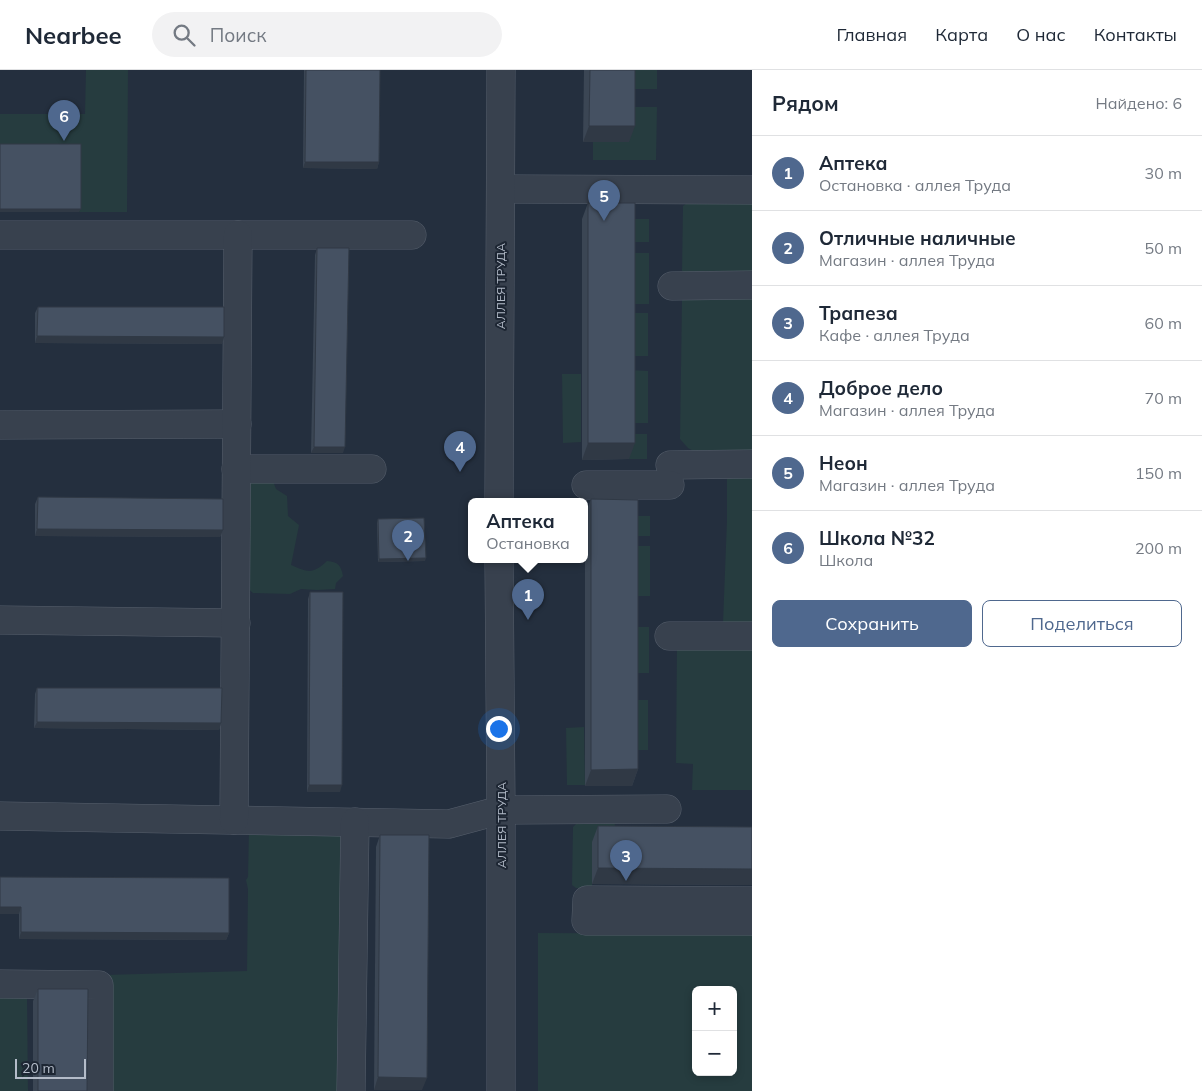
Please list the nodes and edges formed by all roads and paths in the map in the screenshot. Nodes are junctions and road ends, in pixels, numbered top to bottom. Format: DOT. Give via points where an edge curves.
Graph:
graph roads {
  1 [pos="502,70"];
  2 [pos="501,189"];
  3 [pos="752,190"];
  4 [pos="0,235"];
  5 [pos="238,235"];
  6 [pos="412,235"];
  7 [pos="752,285"];
  8 [pos="672,286"];
  9 [pos="236,424"];
  10 [pos="0,425"];
  11 [pos="752,464"];
  12 [pos="236,469"];
  13 [pos="372,469"];
  14 [pos="586,485"];
  15 [pos="499,498"];
  16 [pos="499,563"];
  17 [pos="0,620"];
  18 [pos="236,622"];
  19 [pos="669,636"];
  20 [pos="752,636"];
  21 [pos="667,809"];
  22 [pos="501,810"];
  23 [pos="0,816"];
  24 [pos="234,820"];
  25 [pos="355,822"];
  26 [pos="752,900"];
  27 [pos="752,920"];
  28 [pos="0,984"];
  29 [pos="99,1091"];
  30 [pos="351,1091"];
  31 [pos="501,1091"];
  1 -- 2 [label="street, АЛЛЕЯ ТРУДА"];
  2 -- 3 [label="street"];
  2 -- 15 [label="street, АЛЛЕЯ ТРУДА"];
  4 -- 5 [label="street"];
  5 -- 6 [label="street"];
  5 -- 9 [label="street"];
  7 -- 8 [label="street"];
  9 -- 10 [label="street"];
  9 -- 12 [label="street"];
  11 -- 14 [label="street"];
  12 -- 13 [label="street"];
  12 -- 18 [label="street"];
  16 -- 22 [label="street, АЛЛЕЯ ТРУДА"];
  17 -- 18 [label="street"];
  18 -- 24 [label="street"];
  19 -- 20 [label="street"];
  21 -- 22 [label="street"];
  22 -- 25 [label="street" via="449,824"];
  22 -- 31 [label="street, АЛЛЕЯ ТРУДА"];
  23 -- 24 [label="street"];
  24 -- 25 [label="street"];
  25 -- 30 [label="street"];
  26 -- 27 [label="street" via="586,900 586,921"];
  28 -- 29 [label="street" via="99,985"];
}
